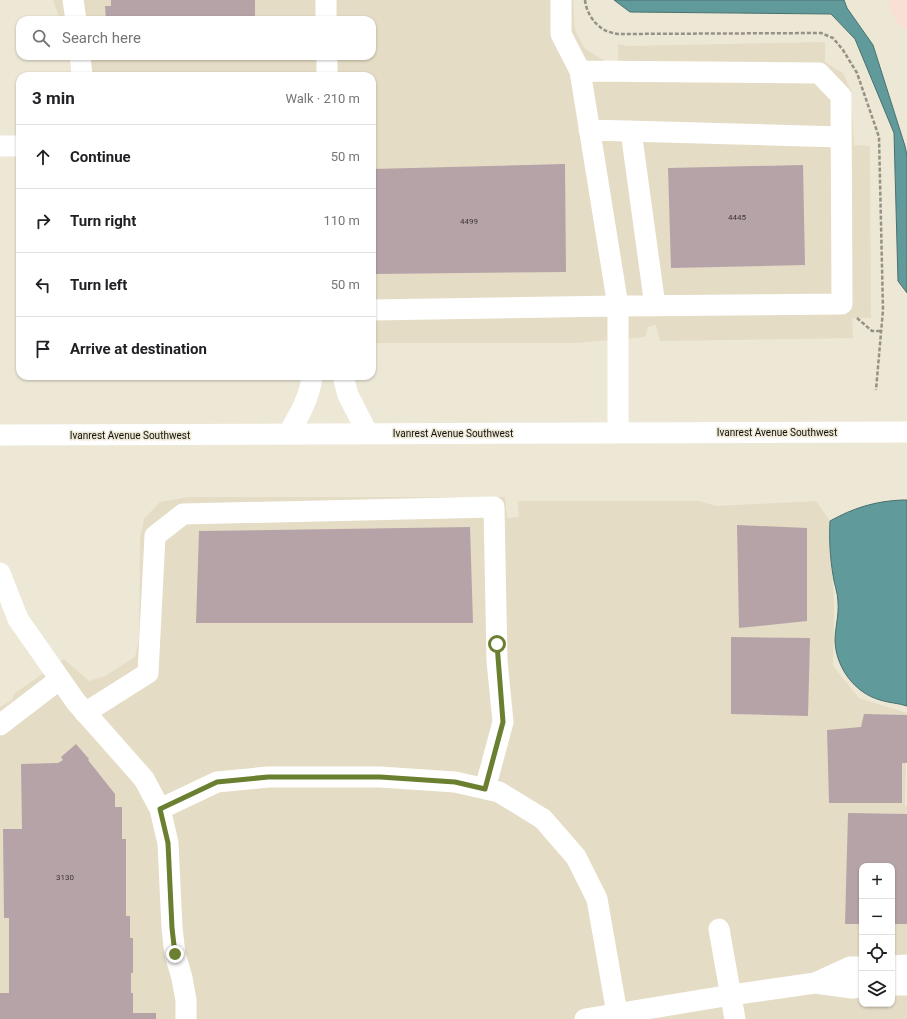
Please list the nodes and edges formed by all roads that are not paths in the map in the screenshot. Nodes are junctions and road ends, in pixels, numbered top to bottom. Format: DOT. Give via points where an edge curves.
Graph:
graph roads {
  1 [pos="74,0"];
  2 [pos="326,0"];
  3 [pos="561,0"];
  4 [pos="899,0"];
  5 [pos="76,16"];
  6 [pos="326,16"];
  7 [pos="907,18"];
  8 [pos="80,60"];
  9 [pos="327,60"];
  10 [pos="580,71"];
  11 [pos="82,72"];
  12 [pos="327,72"];
  13 [pos="589,130"];
  14 [pos="631,131"];
  15 [pos="841,137"];
  16 [pos="0,146"];
  17 [pos="16,146"];
  18 [pos="618,306"];
  19 [pos="655,306"];
  20 [pos="376,310"];
  21 [pos="312,380"];
  22 [pos="344,380"];
  23 [pos="907,432"];
  24 [pos="618,433"];
  25 [pos="288,434"];
  26 [pos="368,434"];
  27 [pos="0,435"];
  28 [pos="0,573"];
  29 [pos="60,679"];
  30 [pos="85,713"];
  31 [pos="0,725"];
  32 [pos="485,789"];
  33 [pos="160,809"];
  34 [pos="719,929"];
  35 [pos="907,965"];
  36 [pos="895,966"];
  37 [pos="859,967"];
  38 [pos="815,984"];
  39 [pos="895,985"];
  40 [pos="907,985"];
  41 [pos="859,987"];
  42 [pos="731,995"];
  43 [pos="617,1016"];
  44 [pos="186,1019"];
  45 [pos="585,1019"];
  46 [pos="735,1019"];
  1 -- 5 [label="street"];
  2 -- 6 [label="street"];
  3 -- 10 [label="street" via="561,34"];
  4 -- 7 [label="main road"];
  8 -- 11 [label="street"];
  9 -- 12 [label="street"];
  10 -- 13 [label="street"];
  10 -- 15 [label="street" via="819,73 841,96"];
  13 -- 14 [label="street"];
  13 -- 18 [label="street"];
  14 -- 15 [label="street"];
  14 -- 19 [label="street"];
  15 -- 19 [label="street" via="842,304"];
  16 -- 17 [label="street"];
  18 -- 19 [label="street"];
  18 -- 20 [label="street"];
  18 -- 24 [label="street"];
  21 -- 25 [label="street" via="311,388"];
  22 -- 26 [label="street" via="348,395"];
  23 -- 24 [label="street, Ivanrest Avenue Southwest"];
  24 -- 26 [label="street, Ivanrest Avenue Southwest"];
  25 -- 26 [label="street, Ivanrest Avenue Southwest"];
  25 -- 27 [label="street, Ivanrest Avenue Southwest"];
  28 -- 29 [label="street" via="18,619"];
  29 -- 30 [label="street"];
  29 -- 31 [label="street"];
  30 -- 32 [label="street" via="148,673 155,536 183,514 494,507 497,661 503,722"];
  30 -- 33 [label="street" via="144,779"];
  32 -- 33 [label="street" via="455,782 380,777 268,777 217,782"];
  32 -- 43 [label="street" via="499,792 543,818 576,857 597,899"];
  33 -- 44 [label="street" via="168,843 172,928 175,954 186,1000"];
  34 -- 42 [label="street"];
  35 -- 36 [label="street"];
  37 -- 38 [label="street" via="850,967"];
  38 -- 41 [label="street"];
  38 -- 42 [label="street"];
  39 -- 40 [label="street"];
  42 -- 43 [label="street"];
  42 -- 46 [label="street"];
  43 -- 45 [label="street"];
}
